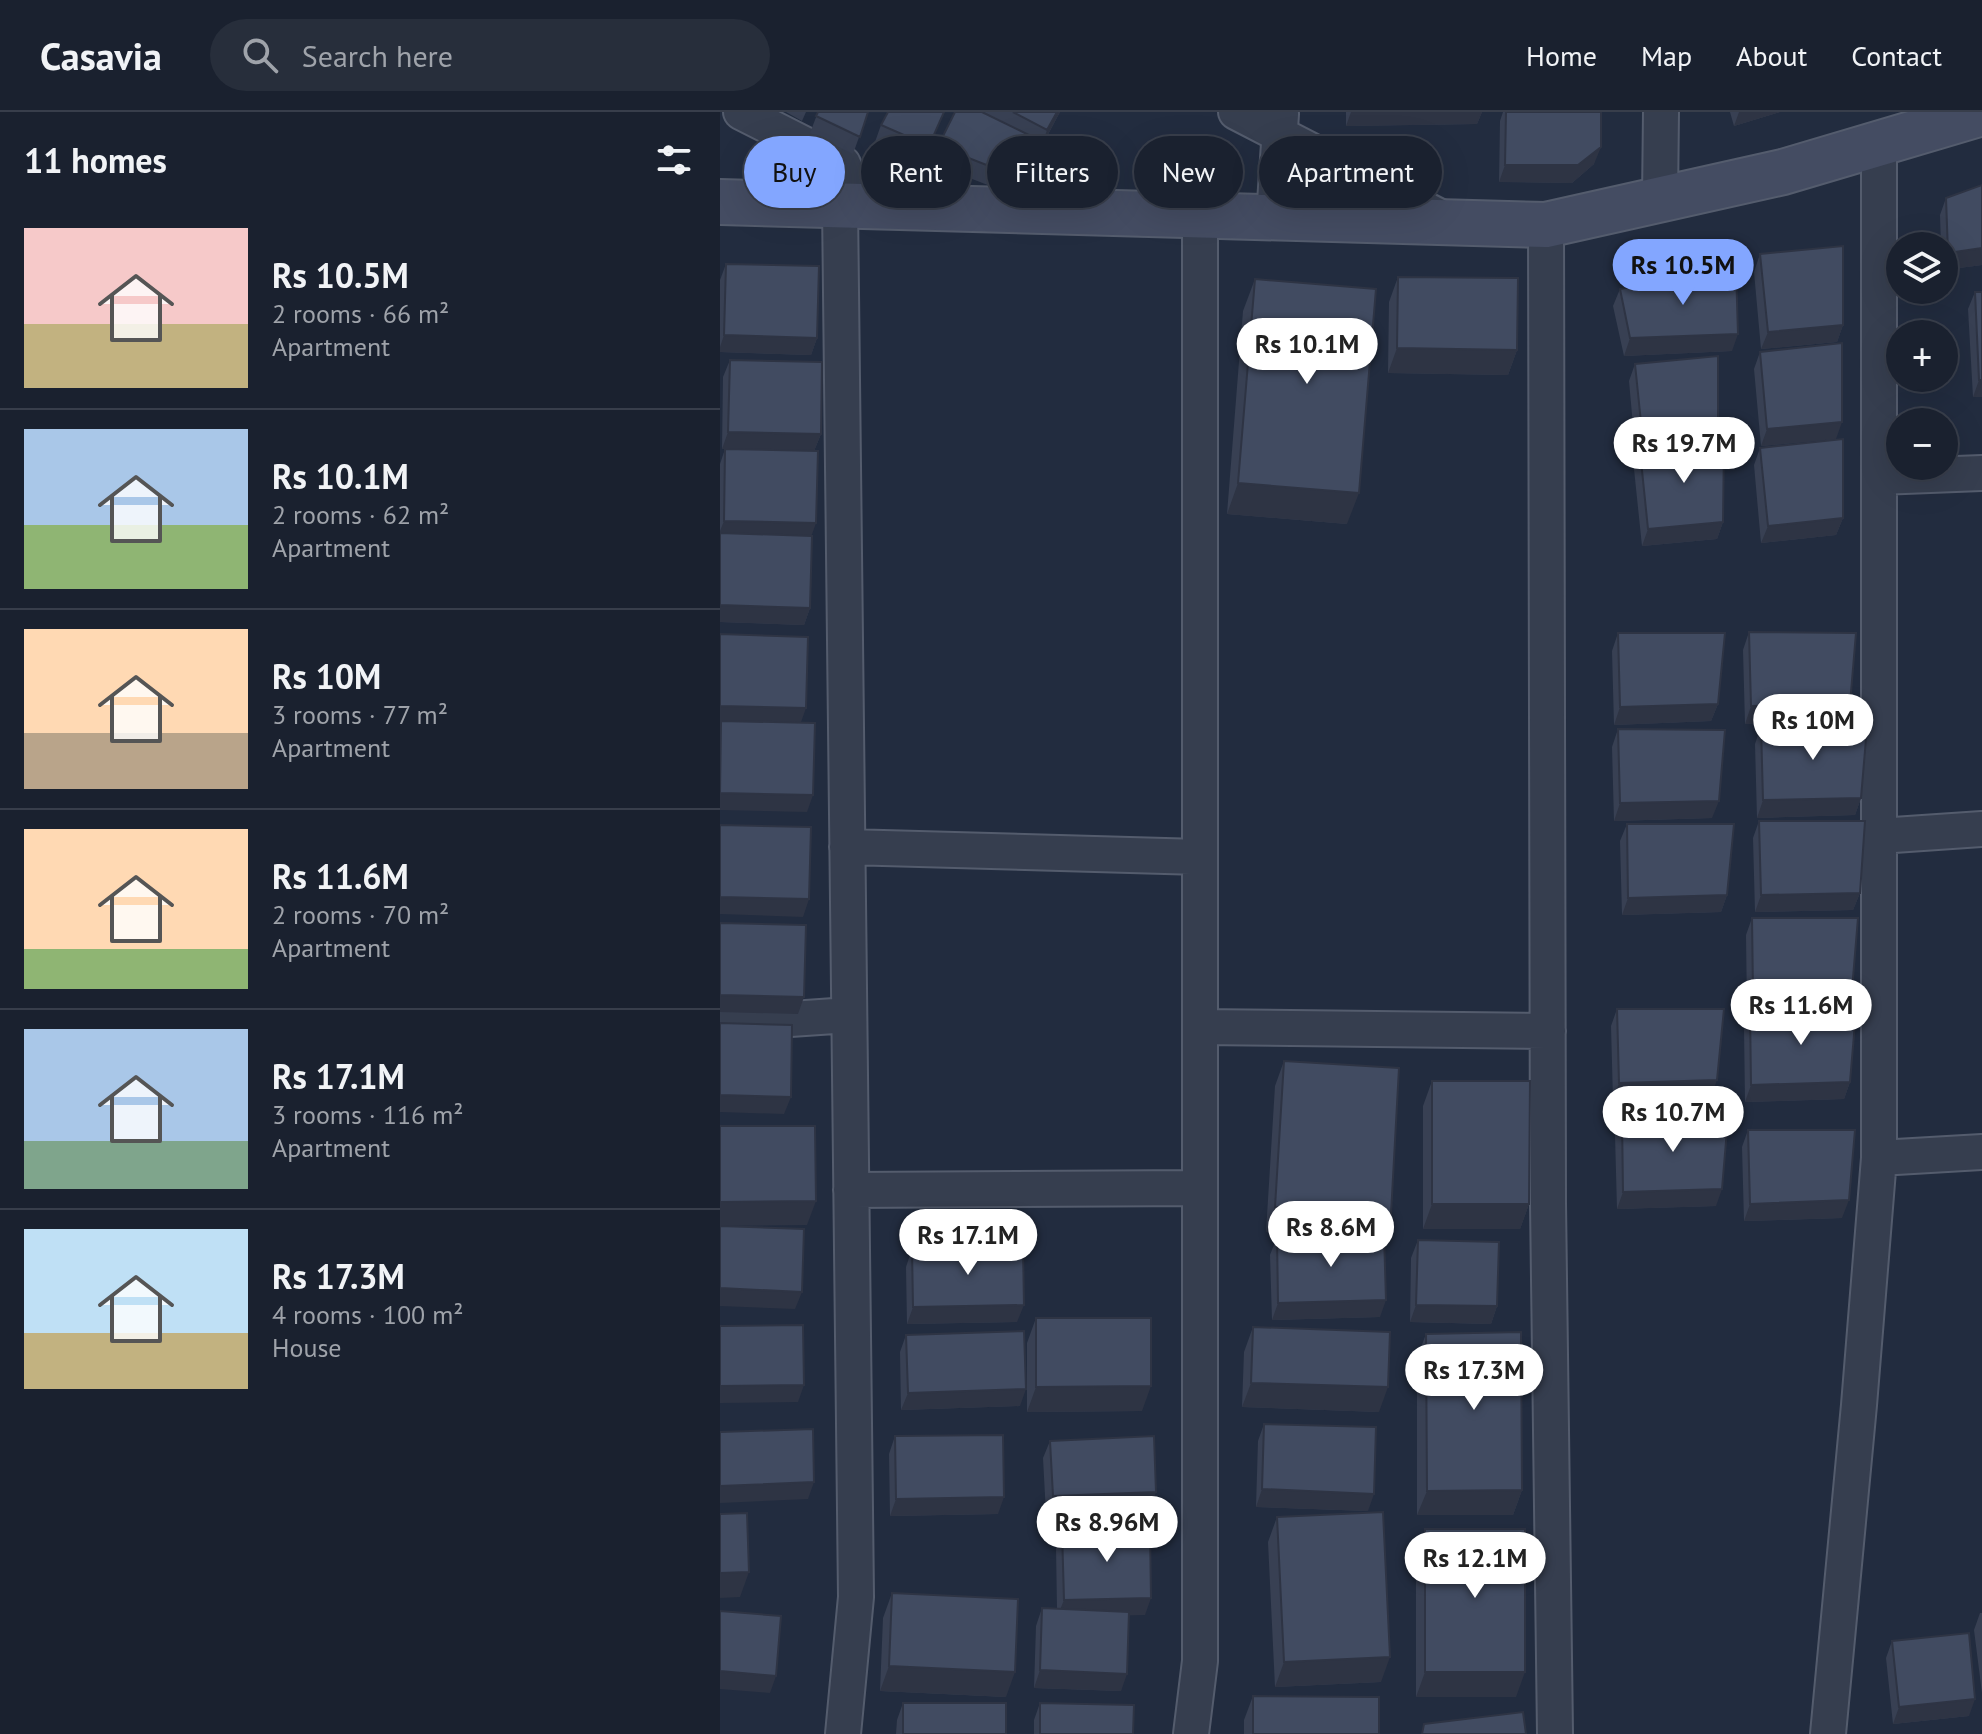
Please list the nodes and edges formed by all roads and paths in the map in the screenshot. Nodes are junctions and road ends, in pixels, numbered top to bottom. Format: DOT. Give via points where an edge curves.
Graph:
graph roads {
  1 [pos="741,112"];
  2 [pos="1236,112"];
  3 [pos="1661,112"];
  4 [pos="1982,113"];
  5 [pos="1281,123"];
  6 [pos="1879,143"];
  7 [pos="1660,199"];
  8 [pos="720,202"];
  9 [pos="850,205"];
  10 [pos="1200,215"];
  11 [pos="1274,217"];
  12 [pos="1450,222"];
  13 [pos="1546,225"];
  14 [pos="1982,473"];
  15 [pos="1879,477"];
  16 [pos="1982,829"];
  17 [pos="1879,836"];
  18 [pos="847,847"];
  19 [pos="1200,857"];
  20 [pos="849,1015"];
  21 [pos="720,1024"];
  22 [pos="1200,1027"];
  23 [pos="1548,1031"];
  24 [pos="1982,1152"];
  25 [pos="1879,1158"];
  26 [pos="1199,1188"];
  27 [pos="851,1190"];
  28 [pos="843,1734"];
  29 [pos="1191,1734"];
  30 [pos="1555,1734"];
  31 [pos="1828,1734"];
  1 -- 9 [label="street" via="843,164"];
  2 -- 5 [label="street"];
  3 -- 7 [label="street"];
  4 -- 6 [label="street"];
  5 -- 11 [label="street"];
  5 -- 12 [label="street"];
  6 -- 7 [label="street" via="1783,172"];
  6 -- 15 [label="street"];
  7 -- 13 [label="street"];
  8 -- 9 [label="street"];
  9 -- 10 [label="street"];
  9 -- 18 [label="street"];
  10 -- 11 [label="street"];
  10 -- 19 [label="street"];
  11 -- 12 [label="street"];
  12 -- 13 [label="street"];
  13 -- 23 [label="street"];
  14 -- 15 [label="street"];
  15 -- 17 [label="street"];
  16 -- 17 [label="street"];
  17 -- 25 [label="street"];
  18 -- 19 [label="street"];
  18 -- 20 [label="street"];
  19 -- 22 [label="street"];
  20 -- 21 [label="street"];
  20 -- 27 [label="street"];
  22 -- 23 [label="street"];
  22 -- 26 [label="street"];
  23 -- 30 [label="street"];
  24 -- 25 [label="street"];
  25 -- 31 [label="street"];
  26 -- 27 [label="street"];
  26 -- 29 [label="street" via="1200,1661"];
  27 -- 28 [label="street" via="856,1597"];
}
